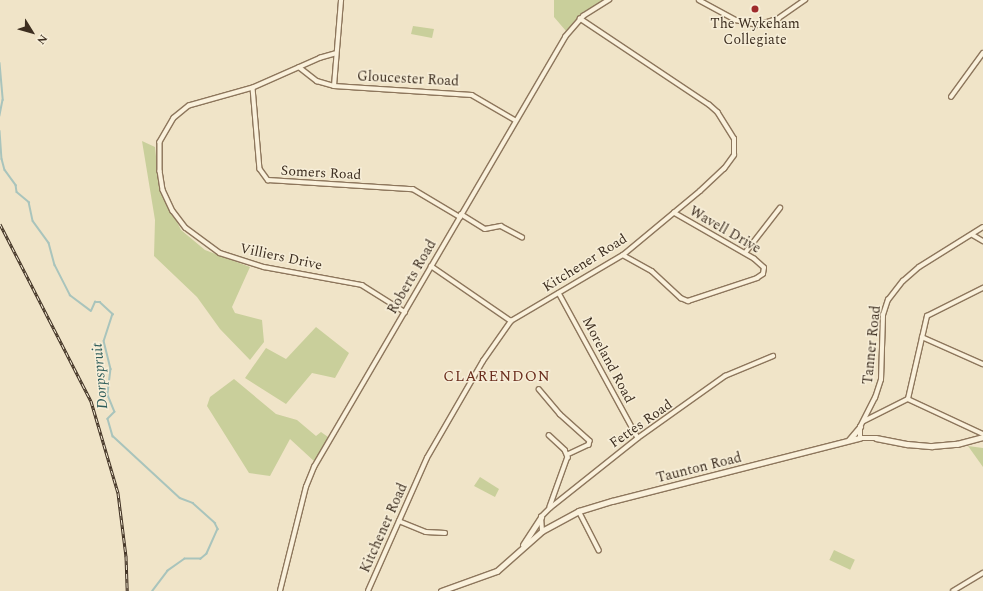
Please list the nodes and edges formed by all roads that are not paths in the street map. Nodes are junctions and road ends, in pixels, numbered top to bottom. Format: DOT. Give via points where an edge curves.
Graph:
graph roads {
  1 [pos="341,0"];
  2 [pos="609,0"];
  3 [pos="699,0"];
  4 [pos="806,0"];
  5 [pos="580,19"];
  6 [pos="983,53"];
  7 [pos="335,54"];
  8 [pos="299,67"];
  9 [pos="334,86"];
  10 [pos="253,88"];
  11 [pos="952,97"];
  12 [pos="515,120"];
  13 [pos="780,208"];
  14 [pos="674,213"];
  15 [pos="461,216"];
  16 [pos="983,227"];
  17 [pos="973,235"];
  18 [pos="522,237"];
  19 [pos="983,241"];
  20 [pos="745,254"];
  21 [pos="623,255"];
  22 [pos="431,266"];
  23 [pos="983,288"];
  24 [pos="560,293"];
  25 [pos="405,312"];
  26 [pos="511,321"];
  27 [pos="922,338"];
  28 [pos="773,356"];
  29 [pos="983,364"];
  30 [pos="539,388"];
  31 [pos="908,399"];
  32 [pos="863,421"];
  33 [pos="860,427"];
  34 [pos="549,435"];
  35 [pos="983,435"];
  36 [pos="638,438"];
  37 [pos="860,438"];
  38 [pos="849,440"];
  39 [pos="568,455"];
  40 [pos="550,508"];
  41 [pos="579,511"];
  42 [pos="541,517"];
  43 [pos="399,521"];
  44 [pos="542,531"];
  45 [pos="445,533"];
  46 [pos="522,548"];
  47 [pos="599,550"];
  48 [pos="983,573"];
  49 [pos="280,591"];
  50 [pos="368,591"];
  51 [pos="441,591"];
  52 [pos="953,591"];
  1 -- 7 [label="street"];
  2 -- 5 [label="street, Roberts Road"];
  3 -- 4 [label="street" via="736,20 758,25 779,18"];
  5 -- 12 [label="street, Roberts Road" via="565,37"];
  5 -- 14 [label="street, Kitchener Road" via="709,105 722,118 734,139 734,155 724,169"];
  6 -- 11 [label="street"];
  7 -- 8 [label="street, Villiers Drive"];
  7 -- 9 [label="street"];
  8 -- 9 [label="street, Gloucester Road" via="317,80"];
  8 -- 10 [label="street, Villiers Drive"];
  9 -- 12 [label="street, Gloucester Road" via="472,95"];
  10 -- 15 [label="street, Somers Road" via="260,169 268,180 413,189"];
  10 -- 25 [label="street, Villiers Drive" via="188,106 167,128 160,142 160,171 164,190 173,211 192,233 220,253 264,267 362,285"];
  12 -- 15 [label="street, Roberts Road"];
  13 -- 20 [label="street"];
  14 -- 20 [label="street, Wavell Drive"];
  14 -- 21 [label="street, Kitchener Road"];
  15 -- 18 [label="street" via="484,229 501,226"];
  15 -- 22 [label="street, Roberts Road"];
  16 -- 17 [label="street, Tanner Road"];
  17 -- 19 [label="street"];
  17 -- 32 [label="street, Tanner Road" via="919,267 903,281 888,300 883,315 881,380 876,398"];
  20 -- 21 [label="street, Wavell Drive" via="762,266 764,271 760,277 688,301 681,298 652,271"];
  21 -- 24 [label="street, Kitchener Road"];
  22 -- 25 [label="street, Roberts Road"];
  22 -- 26 [label="street"];
  23 -- 27 [label="street" via="929,315 925,320"];
  24 -- 26 [label="street, Kitchener Road"];
  24 -- 36 [label="street, Moreland Road"];
  25 -- 49 [label="street, Roberts Road" via="314,467 306,487"];
  26 -- 43 [label="street, Kitchener Road" via="483,361 427,458"];
  27 -- 29 [label="street"];
  27 -- 31 [label="street"];
  28 -- 36 [label="street, Fettes Road" via="725,376"];
  30 -- 39 [label="street" via="560,414 590,441"];
  31 -- 32 [label="street"];
  31 -- 35 [label="street"];
  32 -- 33 [label="street, Tanner Road"];
  33 -- 37 [label="street, Tanner Road"];
  33 -- 38 [label="street"];
  34 -- 39 [label="street"];
  35 -- 37 [label="street, Taunton Road" via="957,444 932,446"];
  36 -- 40 [label="street, Fettes Road"];
  37 -- 38 [label="street, Taunton Road"];
  38 -- 41 [label="street, Taunton Road"];
  39 -- 40 [label="street"];
  40 -- 42 [label="street, Fettes Road"];
  41 -- 44 [label="street, Taunton Road"];
  41 -- 47 [label="street"];
  42 -- 44 [label="street"];
  42 -- 46 [label="street"];
  43 -- 45 [label="street" via="426,532"];
  43 -- 50 [label="street, Kitchener Road"];
  44 -- 46 [label="street, Taunton Road"];
  46 -- 51 [label="street, Taunton Road" via="497,571"];
  48 -- 52 [label="street"];
}
